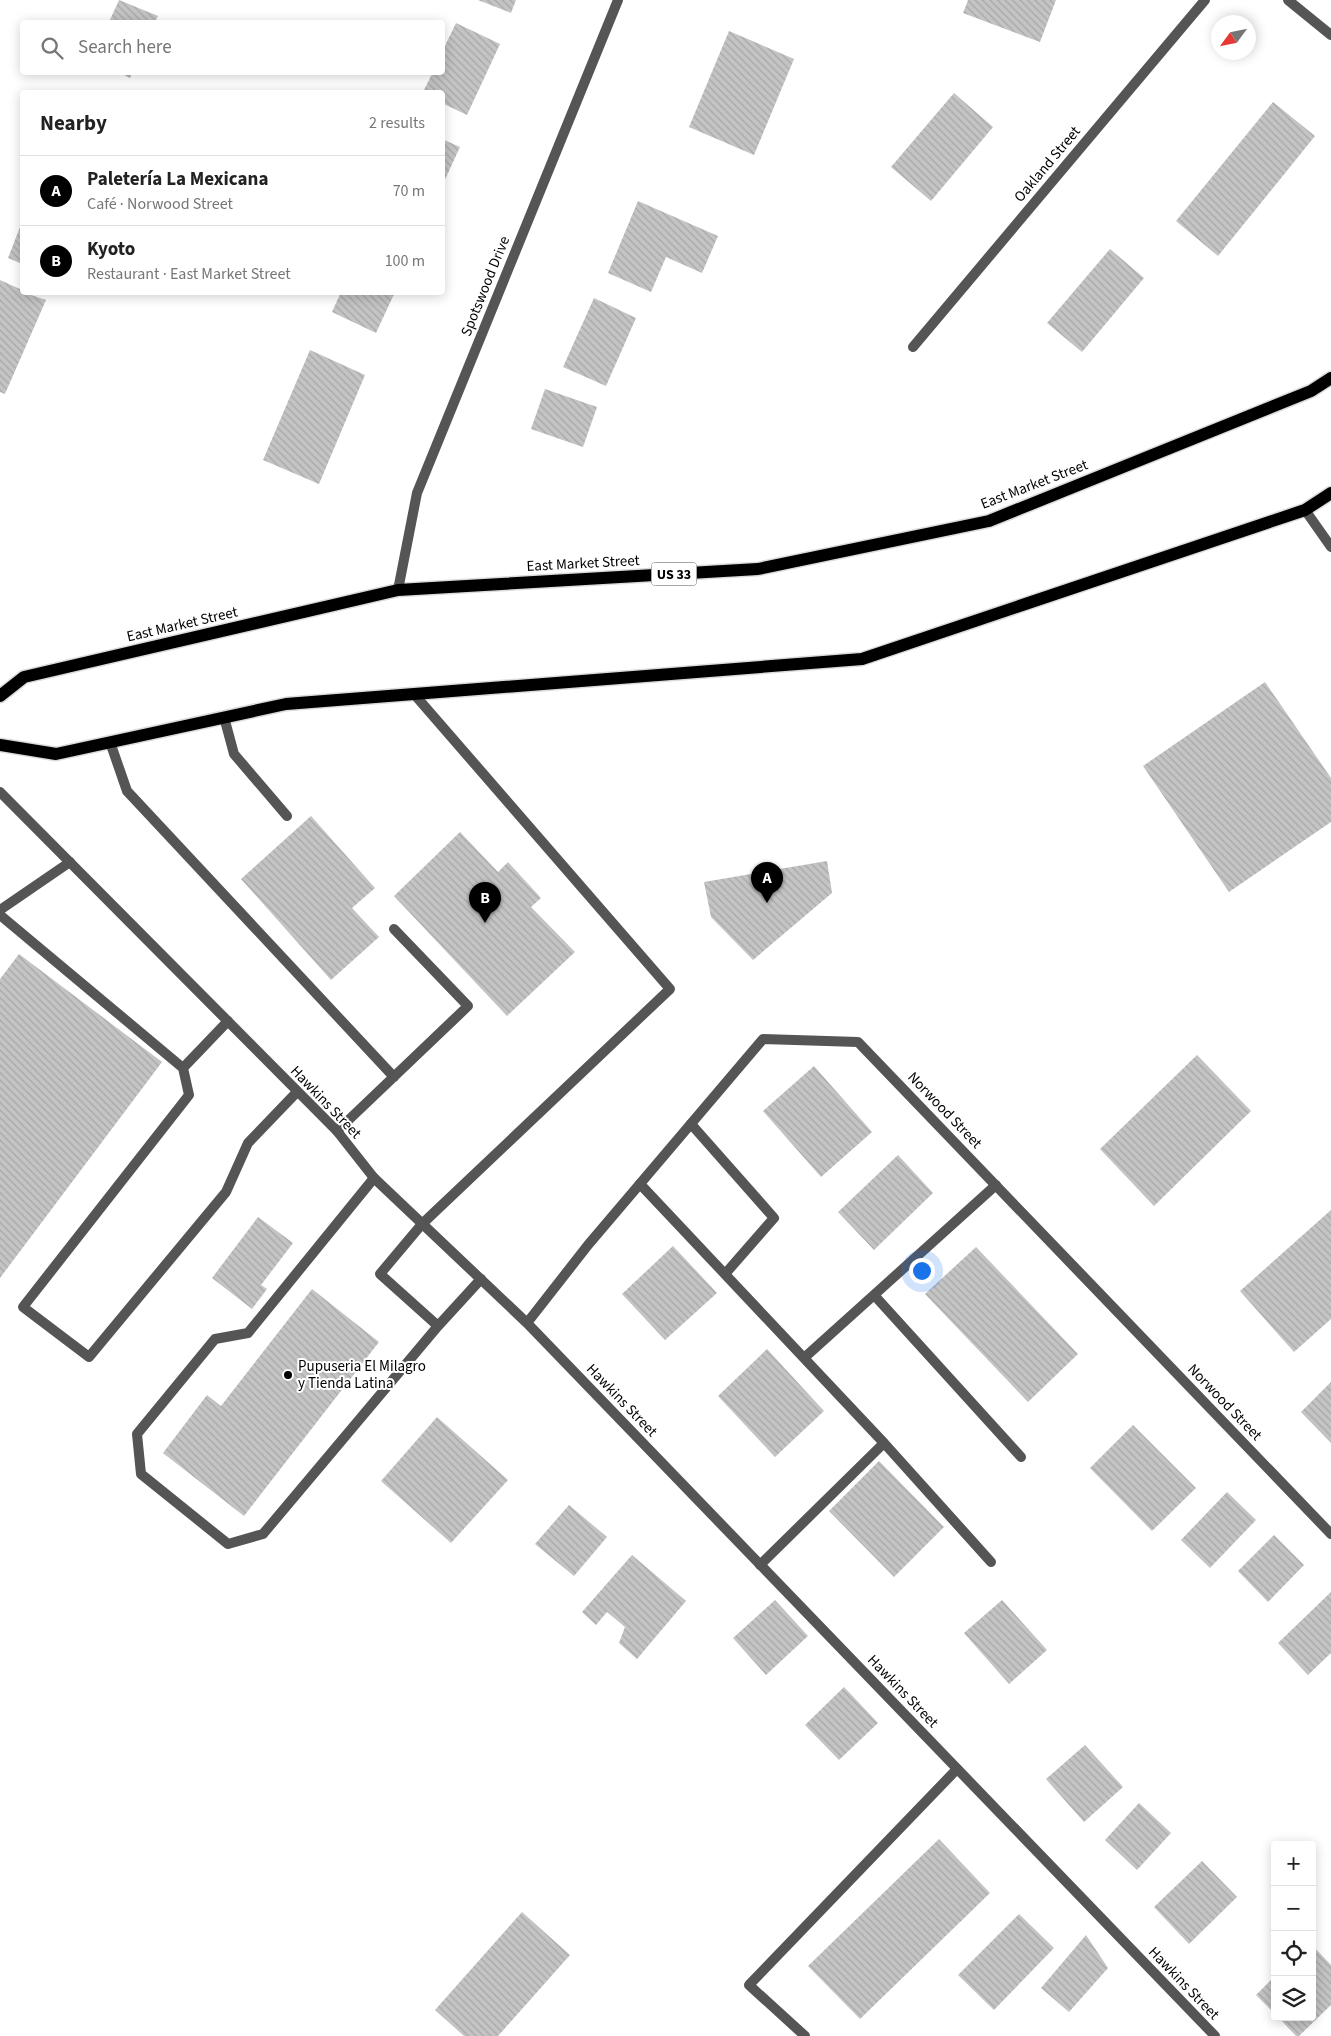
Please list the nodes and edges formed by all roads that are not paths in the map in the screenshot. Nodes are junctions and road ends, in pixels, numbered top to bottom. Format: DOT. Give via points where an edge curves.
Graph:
graph roads {
  1 [pos="618,0"];
  2 [pos="1205,0"];
  3 [pos="1288,0"];
  4 [pos="1331,35"];
  5 [pos="913,347"];
  6 [pos="1331,378"];
  7 [pos="1331,493"];
  8 [pos="1305,510"];
  9 [pos="1331,547"];
  10 [pos="398,590"];
  11 [pos="414,694"];
  12 [pos="0,696"];
  13 [pos="224,717"];
  14 [pos="110,742"];
  15 [pos="0,745"];
  16 [pos="0,792"];
  17 [pos="287,816"];
  18 [pos="70,862"];
  19 [pos="0,910"];
  20 [pos="0,916"];
  21 [pos="394,929"];
  22 [pos="228,1021"];
  23 [pos="183,1068"];
  24 [pos="394,1077"];
  25 [pos="296,1093"];
  26 [pos="691,1124"];
  27 [pos="337,1131"];
  28 [pos="374,1178"];
  29 [pos="640,1184"];
  30 [pos="996,1185"];
  31 [pos="422,1224"];
  32 [pos="726,1274"];
  33 [pos="481,1279"];
  34 [pos="874,1295"];
  35 [pos="527,1323"];
  36 [pos="438,1326"];
  37 [pos="804,1358"];
  38 [pos="884,1443"];
  39 [pos="1021,1457"];
  40 [pos="1331,1534"];
  41 [pos="991,1562"];
  42 [pos="760,1565"];
  43 [pos="957,1769"];
  44 [pos="806,2036"];
  45 [pos="1215,2036"];
  1 -- 10 [label="street, Spotswood Drive" via="417,493"];
  2 -- 5 [label="street, Oakland Street"];
  3 -- 4 [label="street"];
  6 -- 10 [label="main road, East Market Street / US 33" via="1311,391 989,521 758,569"];
  7 -- 8 [label="main road"];
  8 -- 9 [label="street"];
  8 -- 11 [label="main road" via="862,659"];
  10 -- 12 [label="main road, East Market Street / US 33" via="24,677"];
  11 -- 13 [label="main road" via="286,704"];
  11 -- 31 [label="street" via="670,989"];
  13 -- 14 [label="main road"];
  13 -- 17 [label="street" via="234,754"];
  14 -- 15 [label="main road" via="56,754"];
  14 -- 24 [label="street" via="127,791"];
  16 -- 18 [label="street, Hawkins Street"];
  18 -- 19 [label="street"];
  18 -- 22 [label="street, Hawkins Street"];
  20 -- 23 [label="street"];
  21 -- 24 [label="street" via="468,1006"];
  22 -- 23 [label="street"];
  22 -- 25 [label="street, Hawkins Street"];
  23 -- 25 [label="street" via="189,1096 23,1307 89,1357 226,1192 248,1143"];
  24 -- 27 [label="street"];
  25 -- 27 [label="street, Hawkins Street"];
  26 -- 29 [label="street, Norwood Street"];
  26 -- 30 [label="street, Norwood Street" via="763,1039 858,1042"];
  26 -- 32 [label="street" via="774,1218"];
  27 -- 28 [label="street, Hawkins Street"];
  28 -- 31 [label="street, Hawkins Street"];
  28 -- 36 [label="street" via="248,1333 215,1339 137,1434 141,1474 228,1544 263,1534"];
  29 -- 32 [label="street"];
  29 -- 35 [label="street, Norwood Street"];
  30 -- 34 [label="street"];
  30 -- 40 [label="street, Norwood Street"];
  31 -- 33 [label="street, Hawkins Street"];
  31 -- 36 [label="street" via="380,1274"];
  32 -- 37 [label="street"];
  33 -- 35 [label="street, Hawkins Street"];
  33 -- 36 [label="street"];
  34 -- 37 [label="street"];
  34 -- 39 [label="street"];
  35 -- 42 [label="street, Hawkins Street"];
  37 -- 38 [label="street"];
  38 -- 41 [label="street"];
  38 -- 42 [label="street"];
  42 -- 43 [label="street, Hawkins Street"];
  43 -- 44 [label="street" via="749,1985"];
  43 -- 45 [label="street, Hawkins Street"];
}
